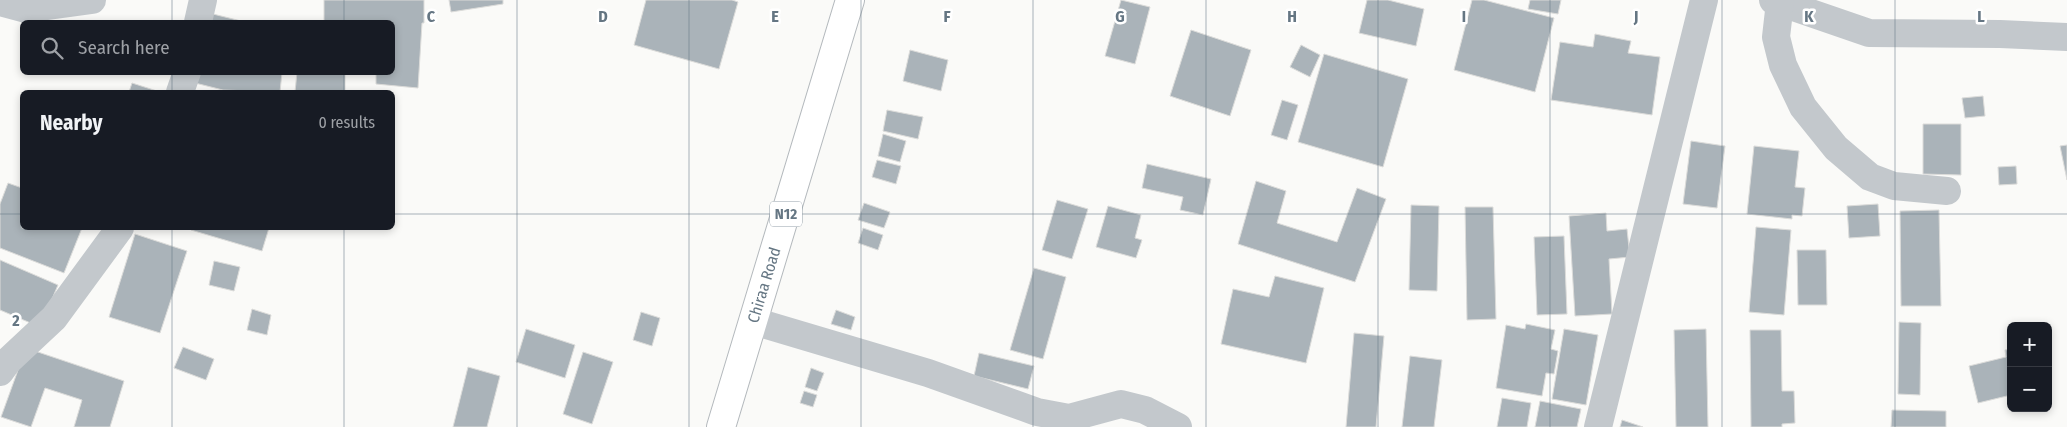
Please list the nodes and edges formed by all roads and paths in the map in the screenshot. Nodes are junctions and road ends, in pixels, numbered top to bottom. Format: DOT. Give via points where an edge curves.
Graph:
graph roads {
  1 [pos="92,0"];
  2 [pos="203,0"];
  3 [pos="850,0"];
  4 [pos="1704,0"];
  5 [pos="1776,1"];
  6 [pos="0,2"];
  7 [pos="198,20"];
  8 [pos="2067,38"];
  9 [pos="186,75"];
  10 [pos="181,90"];
  11 [pos="1947,191"];
  12 [pos="119,230"];
  13 [pos="753,320"];
  14 [pos="0,372"];
  15 [pos="721,427"];
  16 [pos="1178,427"];
  17 [pos="1598,427"];
  1 -- 6 [label="street" via="26,8"];
  2 -- 7 [label="street"];
  3 -- 13 [label="highway, Chiraa Road / N12"];
  4 -- 17 [label="street"];
  5 -- 8 [label="street" via="1869,33"];
  5 -- 11 [label="street" via="1776,37 1783,65 1803,107 1836,148 1870,177 1894,186"];
  9 -- 10 [label="street"];
  12 -- 14 [label="street" via="54,318"];
  13 -- 15 [label="highway, Chiraa Road / N12"];
  13 -- 16 [label="street" via="928,373 1037,412 1068,418 1121,404 1146,410"];
}
